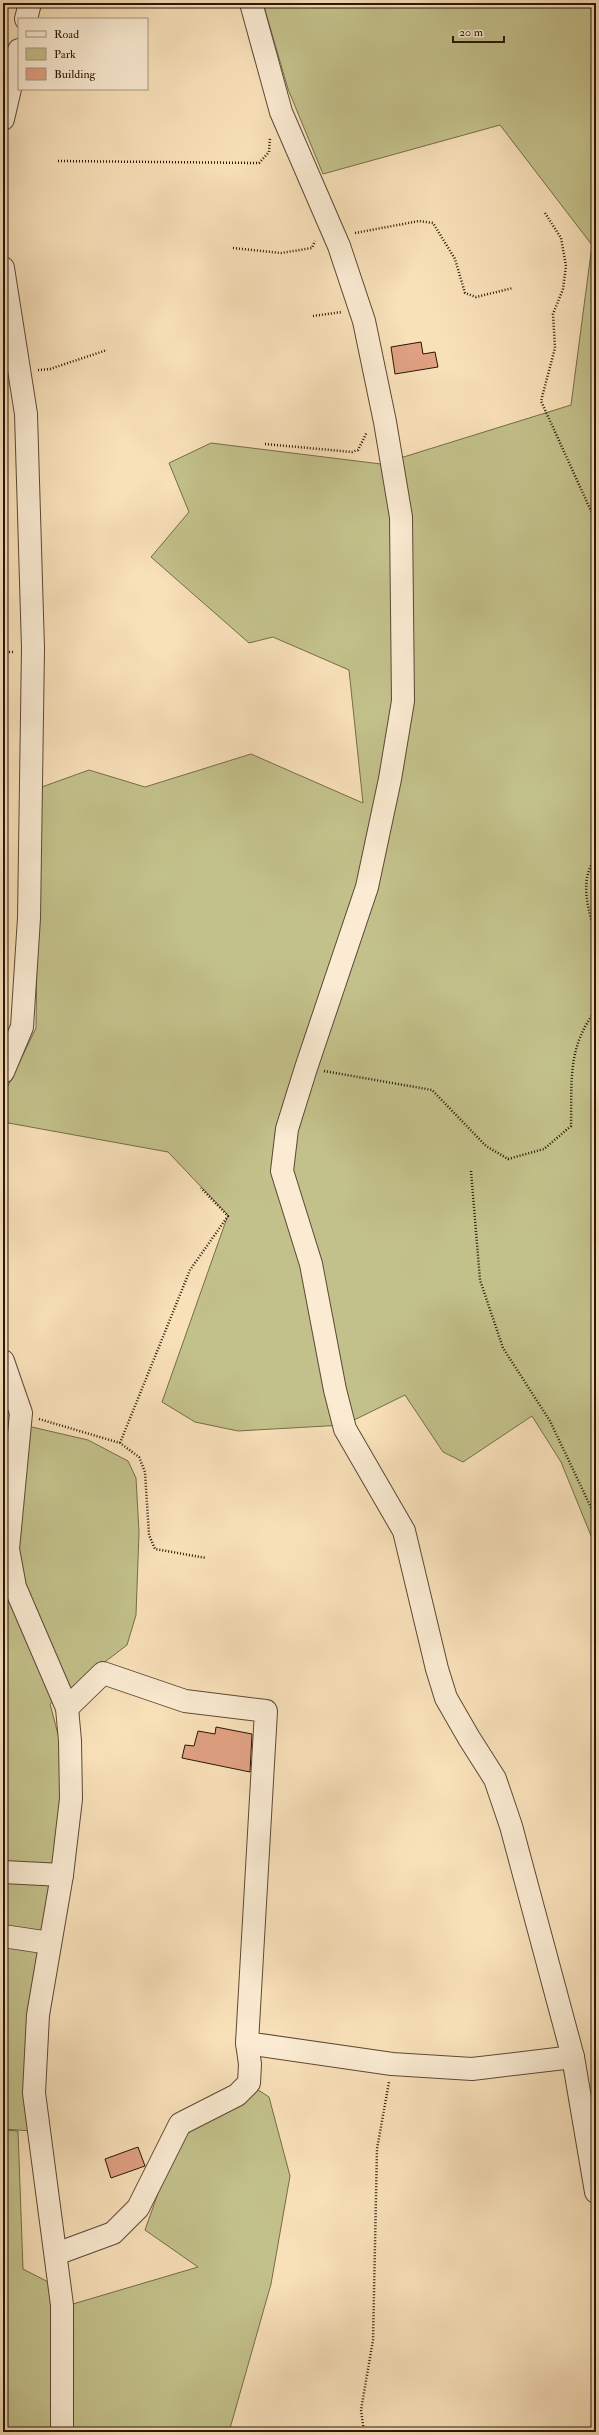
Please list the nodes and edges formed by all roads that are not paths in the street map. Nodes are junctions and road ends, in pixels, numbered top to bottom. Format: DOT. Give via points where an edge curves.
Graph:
graph roads {
  1 [pos="30,3"];
  2 [pos="251,3"];
  3 [pos="26,18"];
  4 [pos="18,54"];
  5 [pos="3,119"];
  6 [pos="3,268"];
  7 [pos="3,1072"];
  8 [pos="3,1361"];
  9 [pos="67,1708"];
  10 [pos="3,1872"];
  11 [pos="62,1876"];
  12 [pos="3,1936"];
  13 [pos="50,1943"];
  14 [pos="247,2043"];
  15 [pos="573,2057"];
  16 [pos="596,2192"];
  17 [pos="56,2254"];
  18 [pos="62,2432"];
  1 -- 3 [label="street"];
  2 -- 15 [label="street" via="281,112 331,228 360,309 383,412 402,517 403,701 390,779 367,886 306,1068 288,1129 282,1171 311,1264 345,1429 404,1531 446,1698 495,1779 511,1826"];
  4 -- 5 [label="street"];
  6 -- 7 [label="street" via="26,414 33,648 29,918 22,1028"];
  8 -- 9 [label="street" via="21,1413 8,1549 15,1587"];
  9 -- 11 [label="street" via="71,1800"];
  9 -- 14 [label="street" via="103,1673 185,1701 266,1711"];
  10 -- 11 [label="street"];
  11 -- 13 [label="street"];
  12 -- 13 [label="street"];
  13 -- 17 [label="street" via="38,2015 34,2093"];
  14 -- 15 [label="street" via="392,2064 472,2069"];
  14 -- 17 [label="street" via="249,2084 237,2095 180,2124 138,2208 113,2233"];
  15 -- 16 [label="street"];
  17 -- 18 [label="street" via="62,2305"];
}
